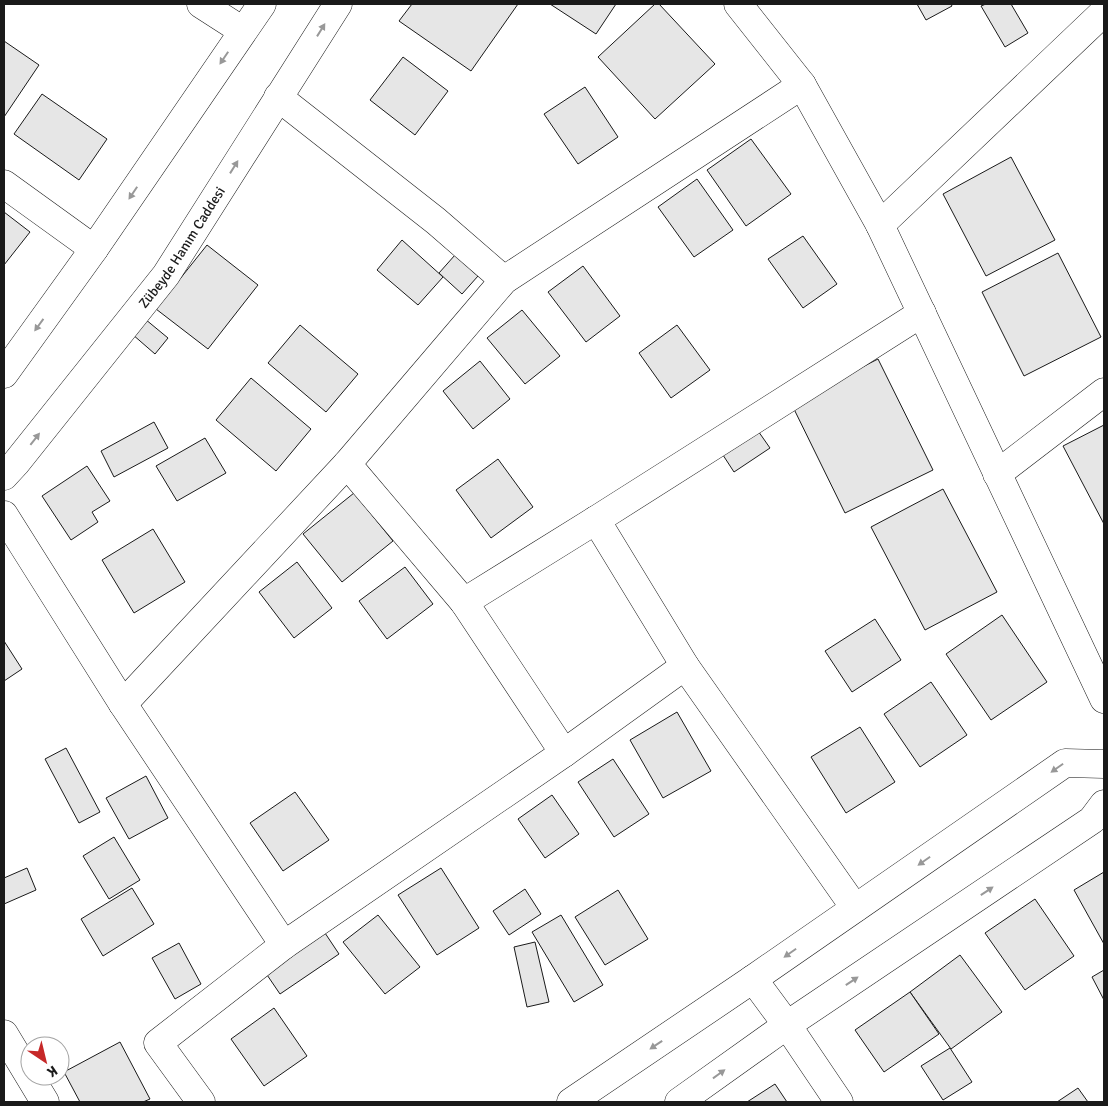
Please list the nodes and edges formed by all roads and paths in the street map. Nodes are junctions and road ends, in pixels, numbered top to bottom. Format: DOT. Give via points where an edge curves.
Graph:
graph roads {
  1 [pos="201,4"];
  2 [pos="262,4"];
  3 [pos="338,4"];
  4 [pos="738,4"];
  5 [pos="1104,12"];
  6 [pos="243,31"];
  7 [pos="802,85"];
  8 [pos="278,98"];
  9 [pos="4,184"];
  10 [pos="880,225"];
  11 [pos="94,249"];
  12 [pos="504,280"];
  13 [pos="922,313"];
  14 [pos="4,374"];
  15 [pos="1104,392"];
  16 [pos="347,464"];
  17 [pos="997,474"];
  18 [pos="4,476"];
  19 [pos="4,515"];
  20 [pos="596,520"];
  21 [pos="464,602"];
  22 [pos="685,666"];
  23 [pos="1104,699"];
  24 [pos="123,704"];
  25 [pos="564,753"];
  26 [pos="1104,764"];
  27 [pos="1104,804"];
  28 [pos="855,908"];
  29 [pos="284,945"];
  30 [pos="753,979"];
  31 [pos="787,1025"];
  32 [pos="4,1034"];
  33 [pos="189,1098"];
  34 [pos="45,1102"];
  35 [pos="571,1102"];
  36 [pos="679,1102"];
  37 [pos="839,1102"];
  1 -- 6 [label="street"];
  2 -- 6 [label="street"];
  8 -- 3 [label="street, Zübeyde Hanım Caddesi, one-way"];
  4 -- 7 [label="street"];
  5 -- 10 [label="street"];
  6 -- 11 [label="street, one-way"];
  7 -- 10 [label="street"];
  7 -- 12 [label="street"];
  8 -- 12 [label="street" via="436,221"];
  18 -- 8 [label="street, Zübeyde Hanım Caddesi, one-way" via="166,275"];
  9 -- 11 [label="street"];
  10 -- 13 [label="street"];
  11 -- 14 [label="street, one-way"];
  12 -- 16 [label="street"];
  13 -- 17 [label="street"];
  13 -- 20 [label="street"];
  15 -- 17 [label="street"];
  16 -- 21 [label="street"];
  16 -- 24 [label="street"];
  17 -- 23 [label="street"];
  19 -- 24 [label="street"];
  20 -- 21 [label="street"];
  20 -- 22 [label="street"];
  21 -- 25 [label="street"];
  22 -- 25 [label="street"];
  22 -- 28 [label="street"];
  24 -- 29 [label="street"];
  25 -- 29 [label="street"];
  26 -- 28 [label="street, one-way" via="1065,763"];
  31 -- 27 [label="street, one-way" via="1092,820"];
  28 -- 30 [label="street, one-way"];
  29 -- 33 [label="street" via="158,1043"];
  30 -- 31 [label="street"];
  30 -- 35 [label="street, one-way"];
  36 -- 31 [label="street, one-way"];
  31 -- 37 [label="street"];
  32 -- 34 [label="street"];
}
